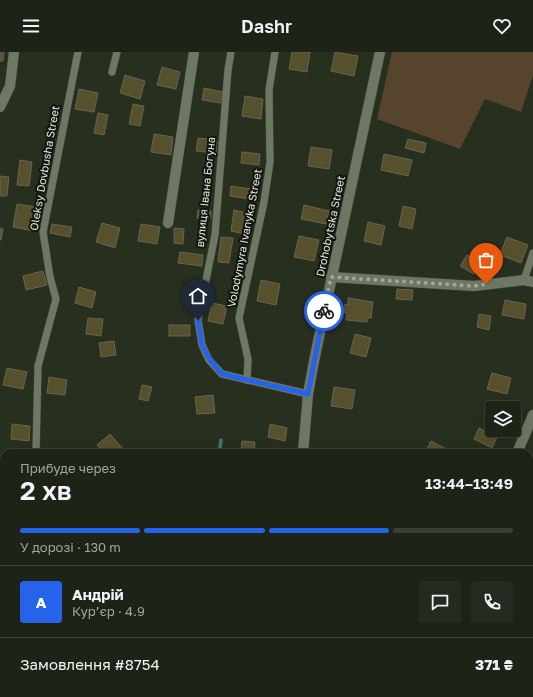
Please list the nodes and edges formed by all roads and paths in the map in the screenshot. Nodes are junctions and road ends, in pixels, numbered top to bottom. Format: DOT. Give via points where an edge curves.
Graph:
graph roads {
  1 [pos="14,52"];
  2 [pos="78,52"];
  3 [pos="117,52"];
  4 [pos="194,52"];
  5 [pos="231,52"];
  6 [pos="275,52"];
  7 [pos="380,52"];
  8 [pos="112,72"];
  9 [pos="0,107"];
  10 [pos="168,223"];
  11 [pos="533,253"];
  12 [pos="331,277"];
  13 [pos="528,281"];
  14 [pos="247,380"];
  15 [pos="308,394"];
  16 [pos="533,415"];
  17 [pos="36,449"];
  18 [pos="303,449"];
  19 [pos="519,449"];
  1 -- 9 [label="street" via="10,86"];
  2 -- 17 [label="lane, Oleksy Dovbusha Street" via="43,232 56,299 38,366"];
  3 -- 8 [label="lane"];
  4 -- 10 [label="street"];
  5 -- 14 [label="lane, вулиця Івана Богуна" via="215,235 198,320 202,345 210,360 222,374"];
  6 -- 14 [label="lane, Volodymyra Ivanyka Street" via="270,78 269,169 239,318 247,354"];
  7 -- 12 [label="street, Drohobytska Street"];
  11 -- 13 [label="lane"];
  12 -- 13 [label="street" via="474,286"];
  12 -- 15 [label="street, Drohobytska Street"];
  14 -- 15 [label="lane"];
  15 -- 18 [label="street, Drohobytska Street"];
  16 -- 19 [label="street"];
}
